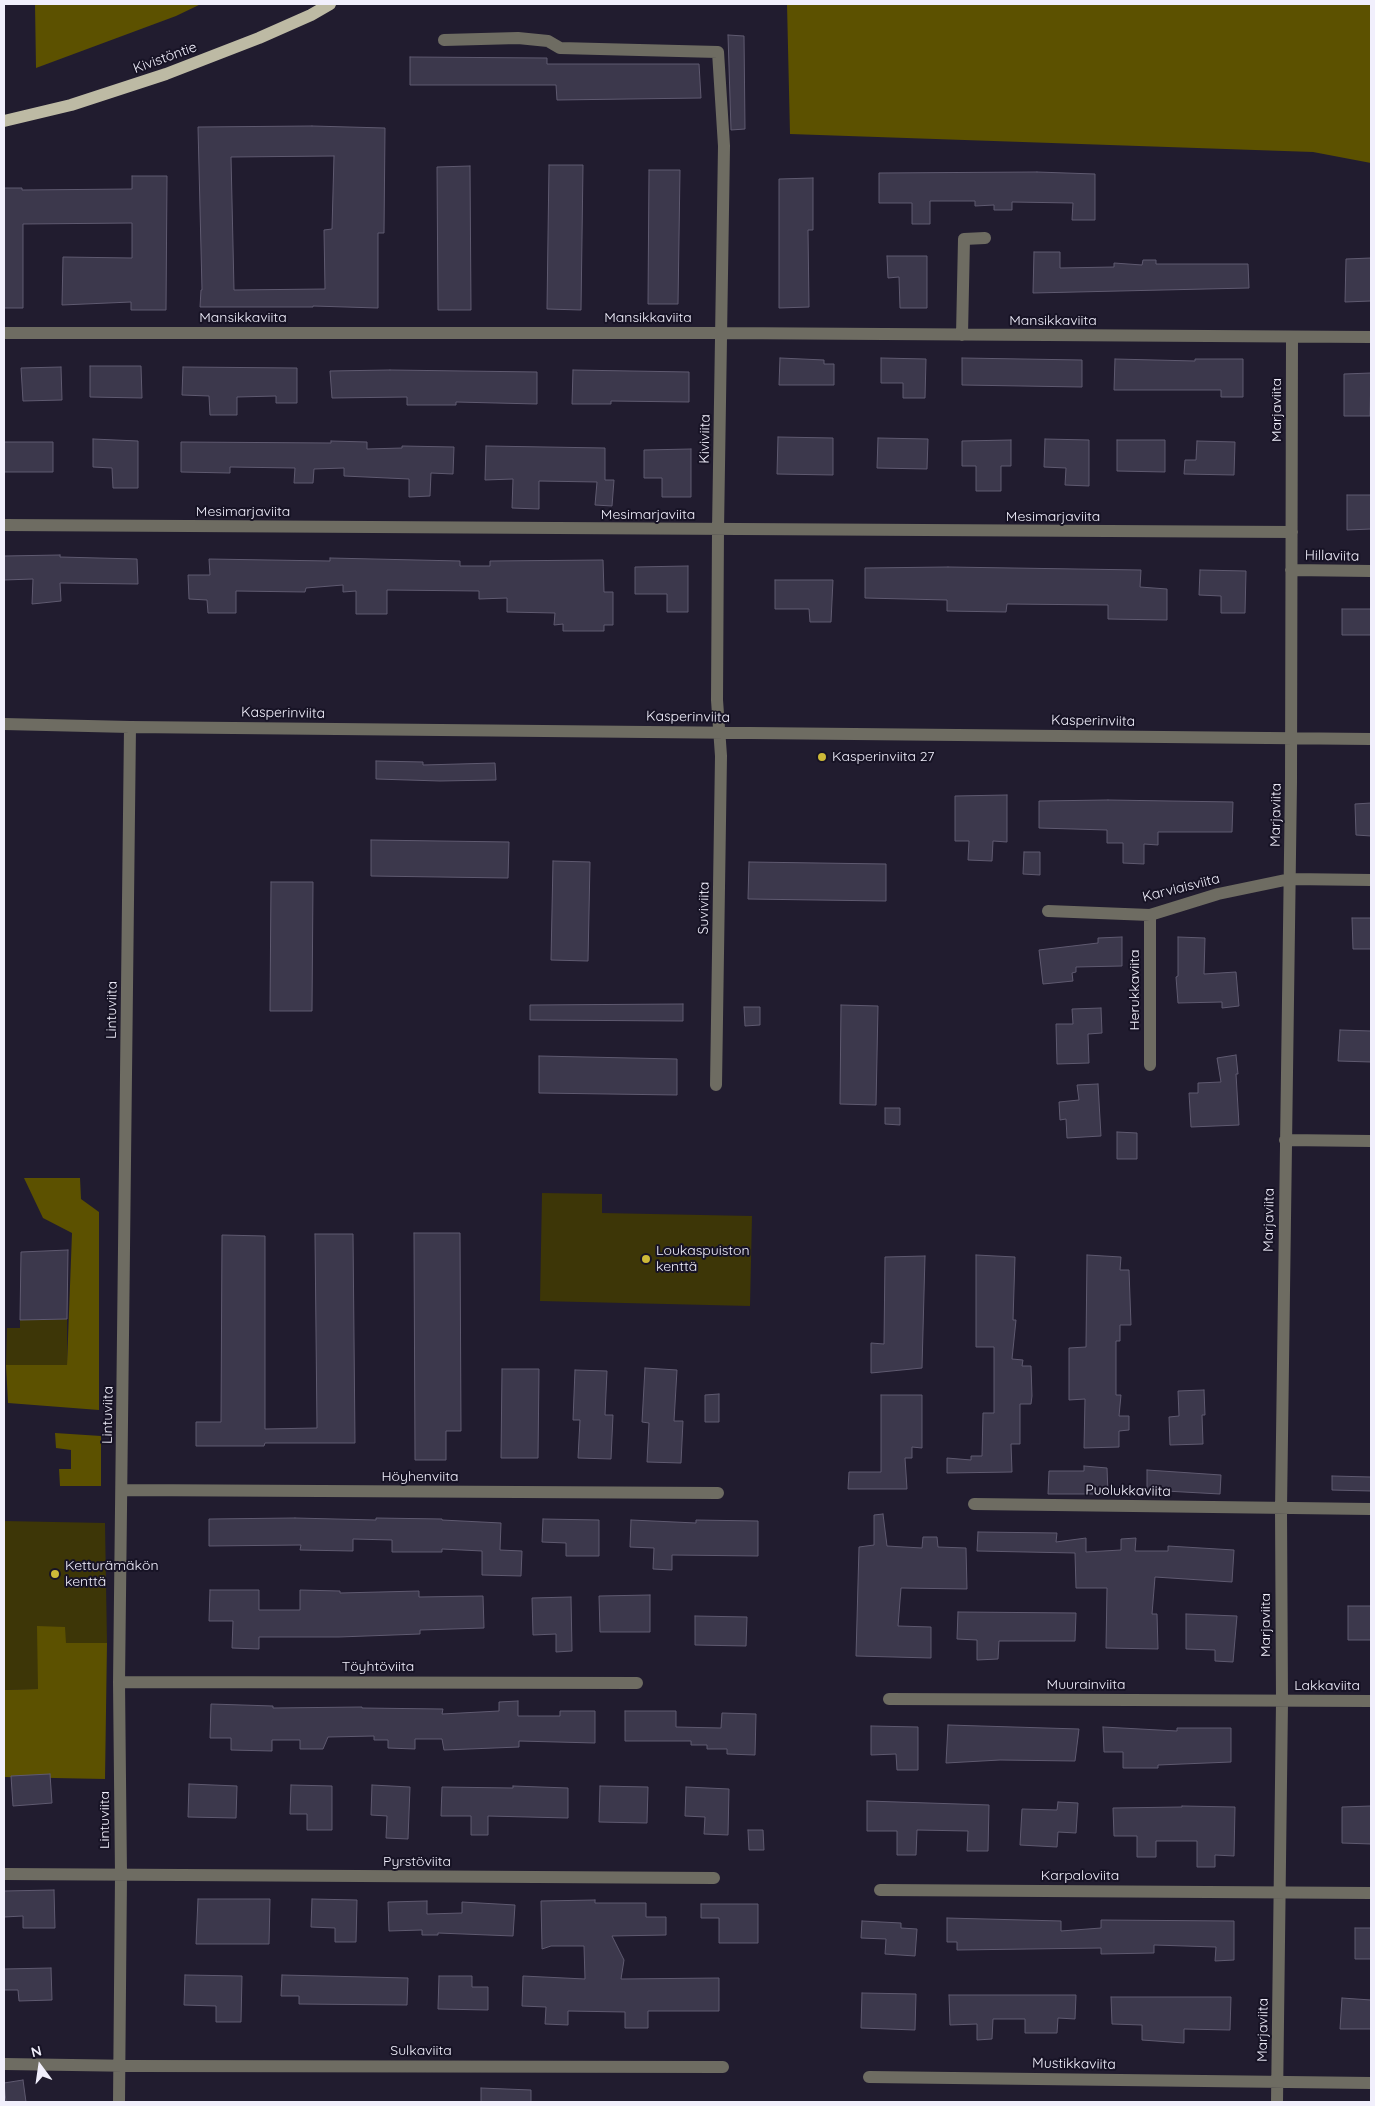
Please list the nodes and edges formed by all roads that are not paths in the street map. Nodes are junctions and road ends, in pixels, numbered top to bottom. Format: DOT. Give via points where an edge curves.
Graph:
graph roads {
  1 [pos="330,4"];
  2 [pos="444,40"];
  3 [pos="4,122"];
  4 [pos="985,238"];
  5 [pos="4,333"];
  6 [pos="722,334"];
  7 [pos="962,335"];
  8 [pos="1371,337"];
  9 [pos="1292,338"];
  10 [pos="4,525"];
  11 [pos="718,530"];
  12 [pos="1292,532"];
  13 [pos="1291,570"];
  14 [pos="1371,571"];
  15 [pos="4,724"];
  16 [pos="130,727"];
  17 [pos="719,732"];
  18 [pos="1291,738"];
  19 [pos="1371,739"];
  20 [pos="1290,879"];
  21 [pos="1371,880"];
  22 [pos="1048,911"];
  23 [pos="1150,915"];
  24 [pos="1150,1065"];
  25 [pos="716,1085"];
  26 [pos="1285,1140"];
  27 [pos="1371,1141"];
  28 [pos="122,1490"];
  29 [pos="718,1493"];
  30 [pos="974,1504"];
  31 [pos="1280,1509"];
  32 [pos="1371,1509"];
  33 [pos="119,1682"];
  34 [pos="637,1682"];
  35 [pos="889,1699"];
  36 [pos="1371,1701"];
  37 [pos="1282,1702"];
  38 [pos="4,1874"];
  39 [pos="121,1875"];
  40 [pos="714,1878"];
  41 [pos="880,1890"];
  42 [pos="1280,1892"];
  43 [pos="1371,1893"];
  44 [pos="4,2064"];
  45 [pos="119,2066"];
  46 [pos="723,2067"];
  47 [pos="869,2077"];
  48 [pos="1278,2082"];
  49 [pos="1371,2083"];
  50 [pos="119,2102"];
  51 [pos="1277,2102"];
  1 -- 3 [label="main road, Kivistöntie" via="259,38 166,74 71,105"];
  2 -- 6 [label="street, Kiviviita" via="518,38 548,41 560,48 718,52 724,146"];
  4 -- 7 [label="street" via="964,239"];
  5 -- 6 [label="street, Mansikkaviita"];
  6 -- 7 [label="street, Mansikkaviita"];
  6 -- 11 [label="street, Kiviviita"];
  7 -- 9 [label="street, Mansikkaviita"];
  8 -- 9 [label="street, Mansikkaviita"];
  9 -- 12 [label="street, Marjaviita"];
  10 -- 11 [label="street, Mesimarjaviita"];
  11 -- 12 [label="street, Mesimarjaviita"];
  11 -- 17 [label="street, Kiviviita"];
  12 -- 13 [label="street, Marjaviita"];
  13 -- 14 [label="street, Hillaviita"];
  13 -- 18 [label="street, Marjaviita"];
  15 -- 16 [label="street, Kasperinviita"];
  16 -- 17 [label="street, Kasperinviita"];
  16 -- 28 [label="street, Lintuviita"];
  17 -- 18 [label="street, Kasperinviita"];
  17 -- 25 [label="street, Suviviita"];
  18 -- 19 [label="street, Kasperinviita"];
  18 -- 20 [label="street, Marjaviita"];
  20 -- 21 [label="street, Karviaisviita"];
  20 -- 23 [label="street, Karviaisviita" via="1218,894"];
  20 -- 26 [label="street, Marjaviita"];
  22 -- 23 [label="street, Karviaisviita"];
  23 -- 24 [label="street, Herukkaviita"];
  26 -- 27 [label="street"];
  26 -- 31 [label="street, Marjaviita"];
  28 -- 29 [label="street, Höyhenviita"];
  28 -- 33 [label="street, Lintuviita"];
  30 -- 31 [label="street, Puolukkaviita"];
  31 -- 32 [label="street, Puolukkaviita"];
  31 -- 37 [label="street, Marjaviita"];
  33 -- 34 [label="street, Töyhtöviita"];
  33 -- 39 [label="street, Lintuviita"];
  35 -- 37 [label="street, Muurainviita"];
  36 -- 37 [label="street, Lakkaviita"];
  37 -- 42 [label="street, Marjaviita"];
  38 -- 39 [label="street, Pyrstöviita"];
  39 -- 40 [label="street, Pyrstöviita"];
  39 -- 45 [label="street, Lintuviita"];
  41 -- 42 [label="street, Karpaloviita"];
  42 -- 43 [label="street, Karpaloviita"];
  42 -- 48 [label="street, Marjaviita"];
  44 -- 45 [label="street, Sulkaviita"];
  45 -- 46 [label="street, Sulkaviita"];
  45 -- 50 [label="street, Lintuviita"];
  47 -- 48 [label="street, Mustikkaviita"];
  48 -- 49 [label="street, Mustikkaviita"];
  48 -- 51 [label="street, Marjaviita"];
}
